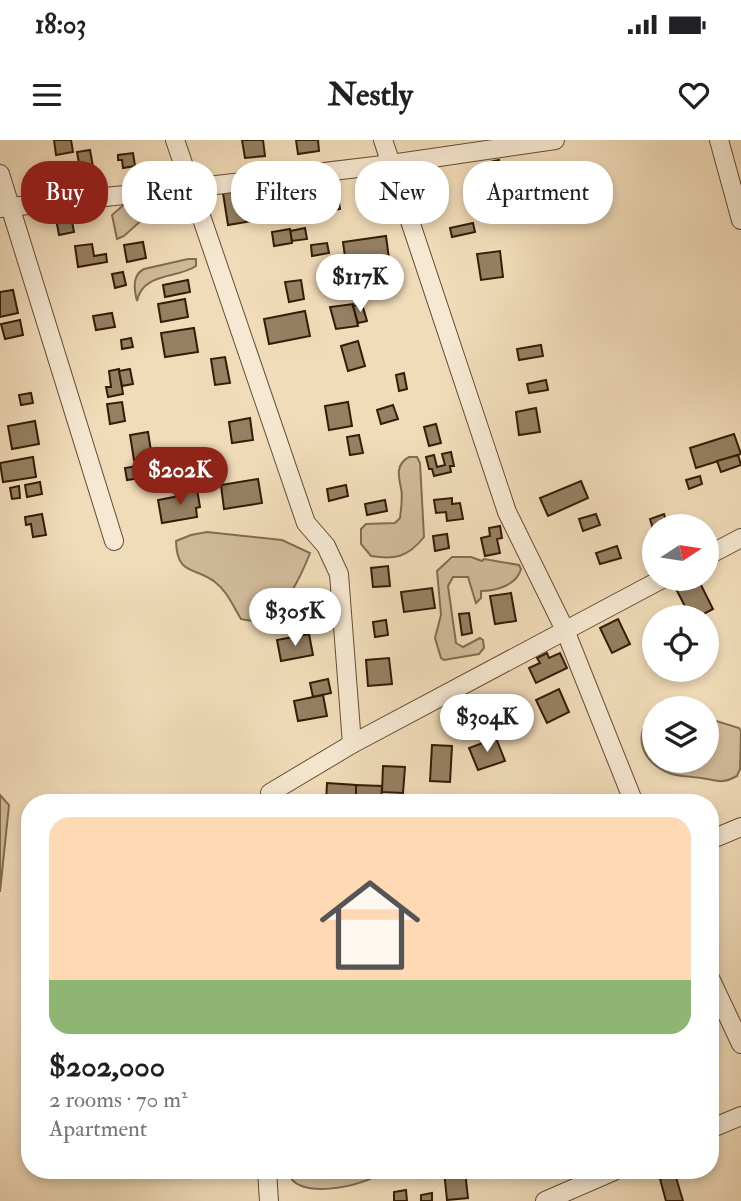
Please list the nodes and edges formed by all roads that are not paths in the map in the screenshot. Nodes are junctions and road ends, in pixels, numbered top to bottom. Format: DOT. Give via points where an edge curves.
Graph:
graph roads {
  1 [pos="175,140"];
  2 [pos="383,140"];
  3 [pos="555,140"];
  4 [pos="719,140"];
  5 [pos="182,161"];
  6 [pos="390,161"];
  7 [pos="412,161"];
  8 [pos="355,168"];
  9 [pos="0,174"];
  10 [pos="735,176"];
  11 [pos="217,185"];
  12 [pos="122,195"];
  13 [pos="5,207"];
  14 [pos="741,220"];
  15 [pos="203,224"];
  16 [pos="411,224"];
  17 [pos="741,538"];
  18 [pos="114,541"];
  19 [pos="719,550"];
  20 [pos="642,590"];
  21 [pos="565,630"];
  22 [pos="352,744"];
  23 [pos="270,793"];
  24 [pos="630,794"];
  25 [pos="741,827"];
  26 [pos="719,836"];
  27 [pos="719,997"];
  28 [pos="741,1044"];
  29 [pos="741,1116"];
  30 [pos="719,1125"];
  31 [pos="268,1179"];
  32 [pos="596,1179"];
  33 [pos="269,1201"];
  34 [pos="545,1201"];
  1 -- 5 [label="street"];
  2 -- 6 [label="street"];
  3 -- 7 [label="street"];
  4 -- 10 [label="street"];
  8 -- 11 [label="street"];
  9 -- 13 [label="street"];
  10 -- 14 [label="street"];
  12 -- 13 [label="street"];
  13 -- 18 [label="street"];
  15 -- 22 [label="street" via="306,523 326,545 339,574"];
  16 -- 21 [label="street" via="507,512"];
  17 -- 19 [label="street"];
  20 -- 21 [label="street"];
  21 -- 22 [label="street"];
  21 -- 24 [label="street"];
  22 -- 23 [label="street"];
  25 -- 26 [label="street"];
  27 -- 28 [label="street"];
  29 -- 30 [label="street"];
  31 -- 33 [label="street"];
  32 -- 34 [label="street"];
}
